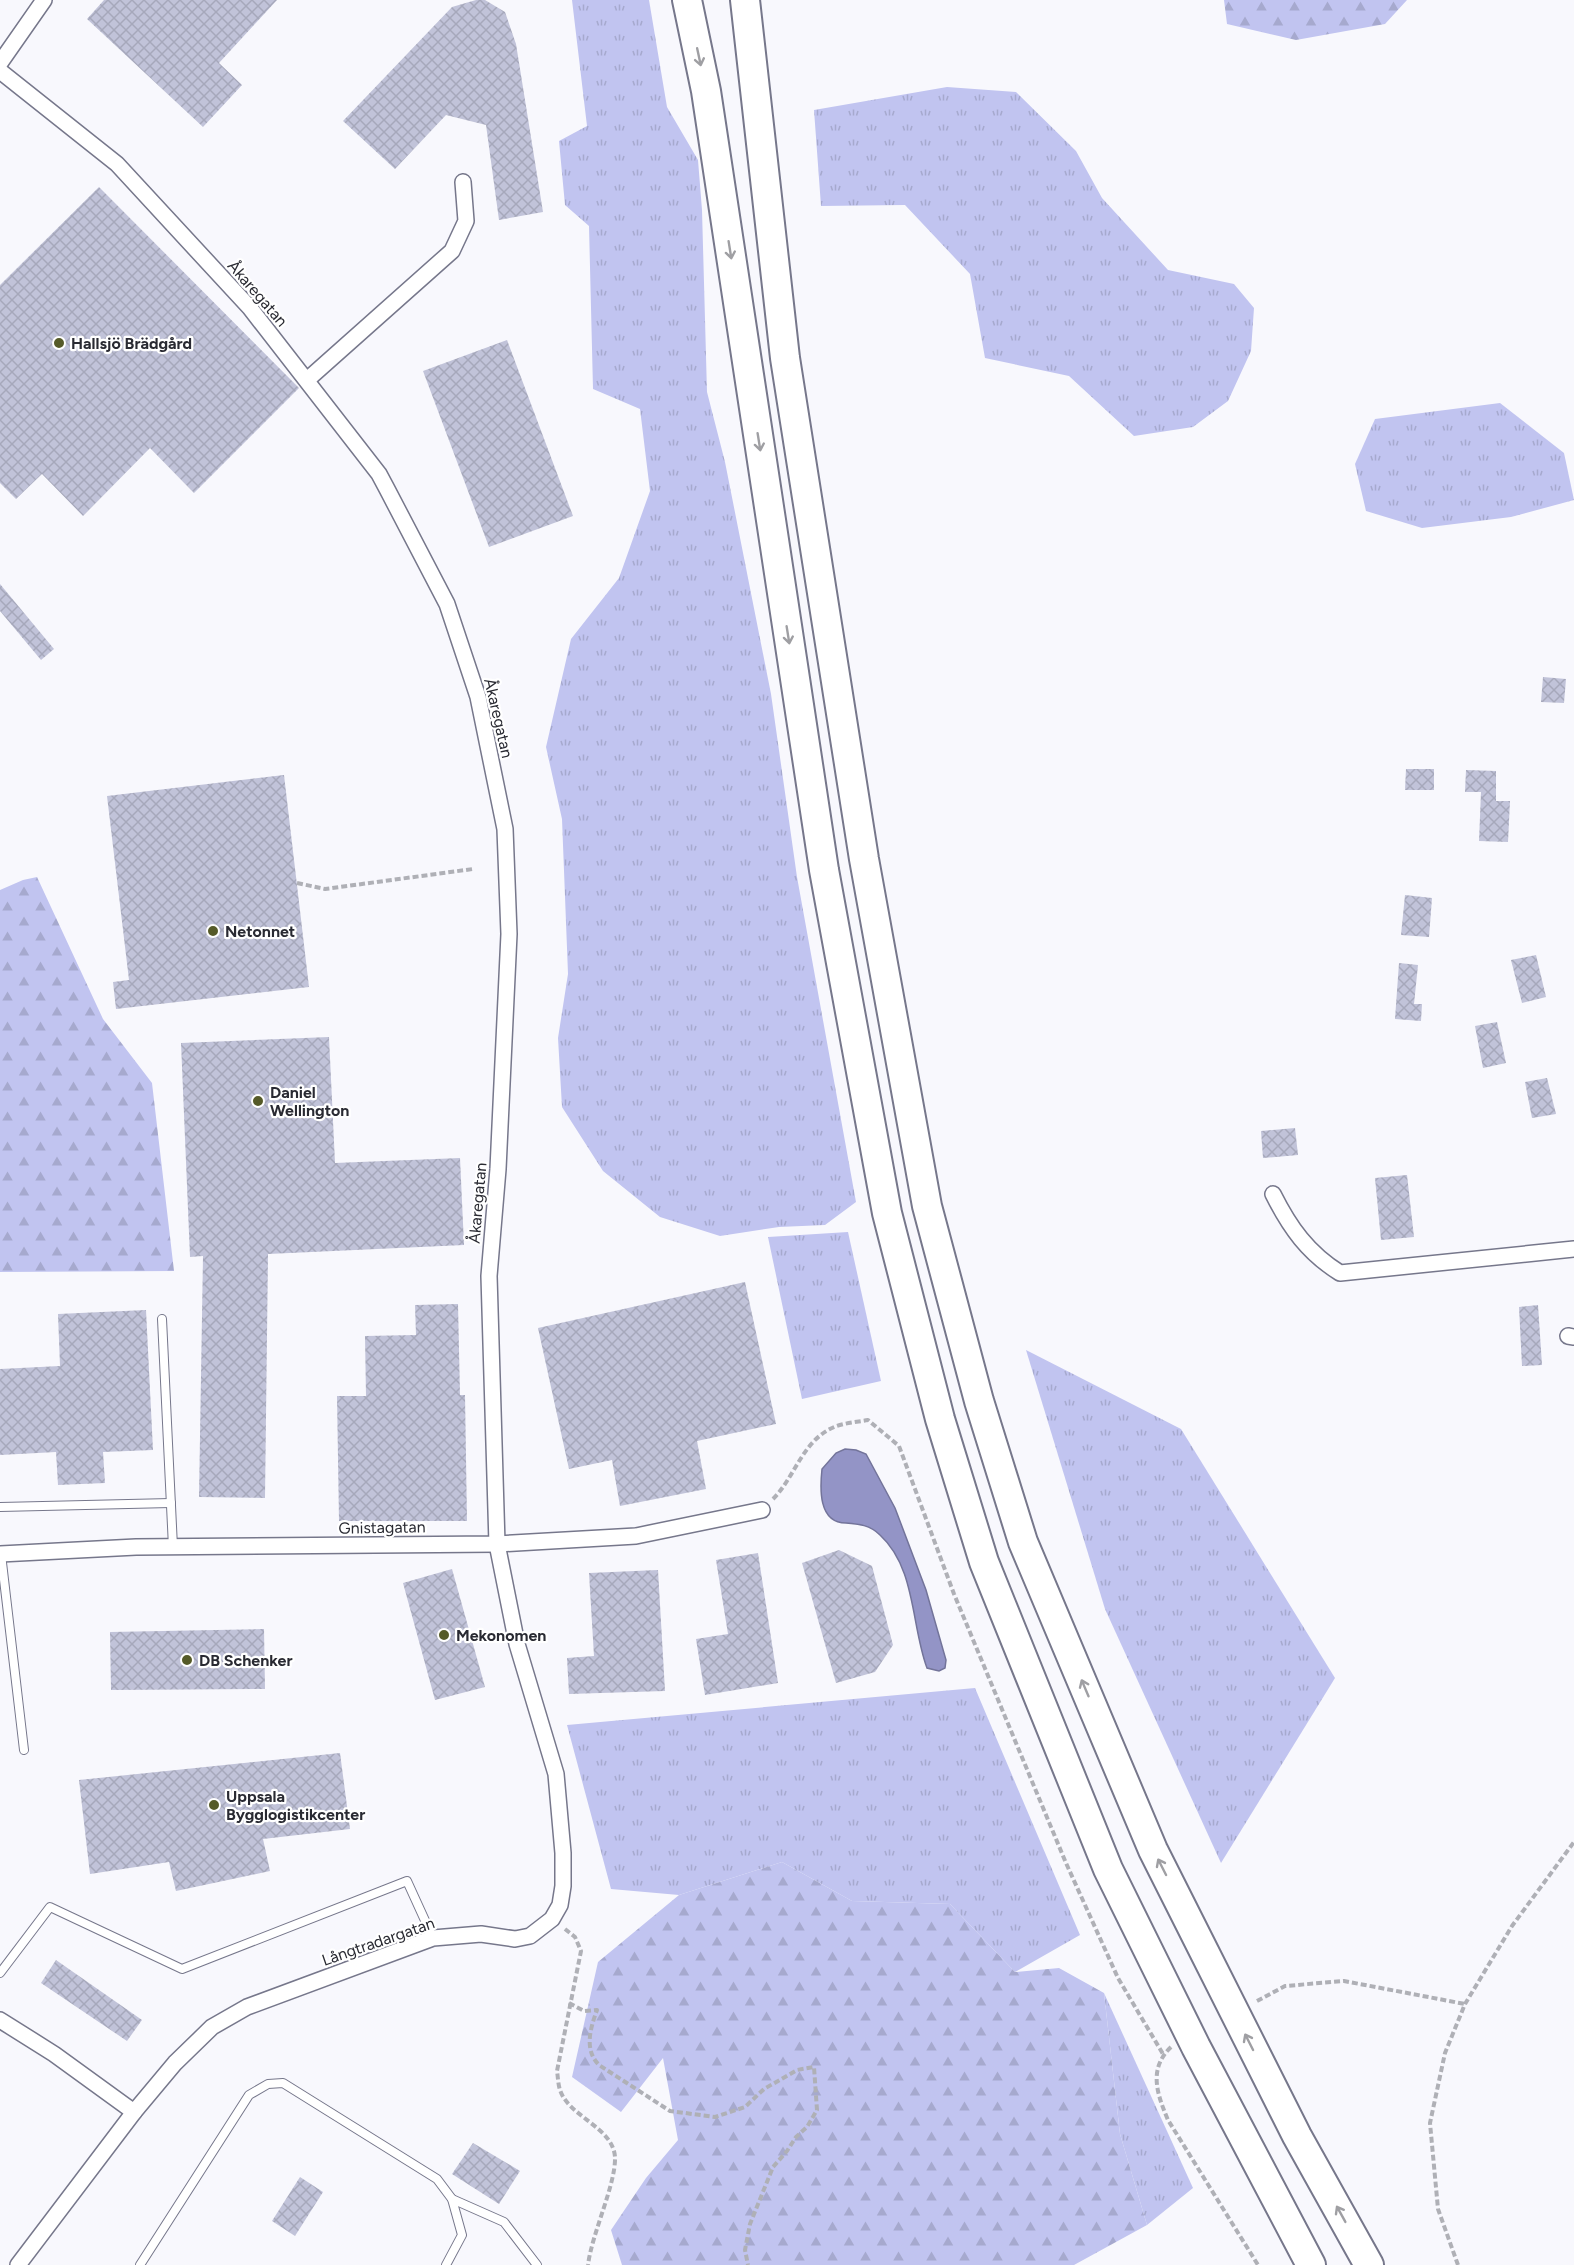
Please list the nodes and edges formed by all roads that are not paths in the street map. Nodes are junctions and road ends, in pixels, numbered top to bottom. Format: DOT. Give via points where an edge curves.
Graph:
graph roads {
  1 [pos="44,0"];
  2 [pos="687,0"];
  3 [pos="745,0"];
  4 [pos="0,63"];
  5 [pos="0,71"];
  6 [pos="462,182"];
  7 [pos="307,380"];
  8 [pos="1273,1194"];
  9 [pos="1574,1249"];
  10 [pos="162,1319"];
  11 [pos="171,1503"];
  12 [pos="0,1507"];
  13 [pos="762,1510"];
  14 [pos="497,1544"];
  15 [pos="173,1547"];
  16 [pos="0,1554"];
  17 [pos="24,1750"];
  18 [pos="433,1938"];
  19 [pos="0,1973"];
  20 [pos="0,2020"];
  21 [pos="134,2112"];
  22 [pos="452,2199"];
  23 [pos="18,2265"];
  24 [pos="140,2265"];
  25 [pos="446,2265"];
  26 [pos="537,2265"];
  27 [pos="1311,2265"];
  28 [pos="1369,2265"];
  1 -- 4 [label="street"];
  2 -- 27 [label="highway, one-way" via="706,90 824,870 887,1213 940,1419 984,1562 1108,1869"];
  28 -- 3 [label="highway, one-way" via="1297,2136 1153,1850 1023,1542 976,1389 927,1206 862,848 785,358"];
  5 -- 7 [label="street, Åkaregatan" via="117,164 250,309"];
  6 -- 7 [label="street" via="466,221 452,251"];
  7 -- 14 [label="street, Åkaregatan" via="379,474 447,604 478,696 505,829 509,934 489,1276"];
  8 -- 9 [label="street" via="1288,1225 1317,1258 1340,1273"];
  10 -- 11 [label="lane"];
  11 -- 12 [label="lane"];
  11 -- 15 [label="lane"];
  13 -- 14 [label="street, Gnistagatan" via="636,1536"];
  14 -- 15 [label="street, Gnistagatan"];
  14 -- 18 [label="street, Långtradargatan" via="517,1644 556,1774 563,1886 560,1905 552,1919 530,1936 514,1939 481,1934"];
  15 -- 16 [label="street, Gnistagatan"];
  16 -- 17 [label="lane"];
  18 -- 19 [label="lane" via="407,1881 182,1969 50,1907"];
  18 -- 21 [label="street, Långtradargatan" via="247,2007 212,2027"];
  20 -- 21 [label="street"];
  21 -- 23 [label="street, Långtradargatan"];
  22 -- 24 [label="lane" via="437,2179 283,2083 268,2084 249,2095"];
  22 -- 25 [label="lane" via="462,2235"];
  22 -- 26 [label="lane" via="504,2223"];
}
